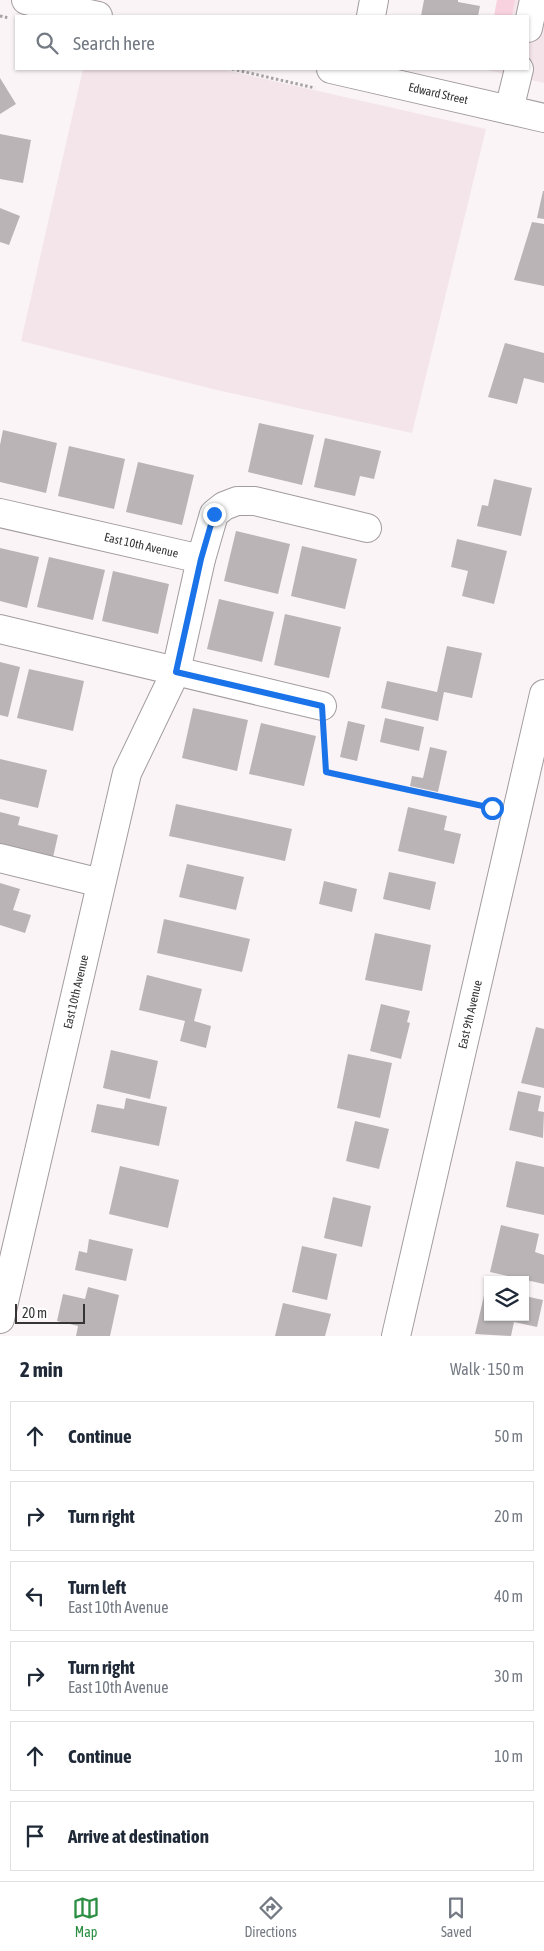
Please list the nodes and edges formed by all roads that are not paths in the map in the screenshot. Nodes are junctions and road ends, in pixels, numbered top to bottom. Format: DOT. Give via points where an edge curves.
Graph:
graph roads {
  1 [pos="26,0"];
  2 [pos="374,0"];
  3 [pos="534,0"];
  4 [pos="94,15"];
  5 [pos="371,15"];
  6 [pos="529,23"];
  7 [pos="340,70"];
  8 [pos="519,70"];
  9 [pos="359,72"];
  10 [pos="509,110"];
  11 [pos="544,118"];
  12 [pos="0,513"];
  13 [pos="367,528"];
  14 [pos="201,559"];
  15 [pos="0,629"];
  16 [pos="176,672"];
  17 [pos="544,694"];
  18 [pos="322,706"];
  19 [pos="0,858"];
  20 [pos="101,883"];
  21 [pos="0,1319"];
  22 [pos="396,1336"];
  1 -- 4 [label="street"];
  2 -- 5 [label="street"];
  3 -- 6 [label="street"];
  7 -- 9 [label="street, Edward Street"];
  8 -- 10 [label="street"];
  9 -- 10 [label="street, Edward Street"];
  10 -- 11 [label="street, Edward Street"];
  12 -- 14 [label="street, East 10th Avenue"];
  13 -- 14 [label="street" via="255,501 237,501 214,514"];
  14 -- 16 [label="street, East 10th Avenue"];
  15 -- 16 [label="street"];
  16 -- 18 [label="street"];
  16 -- 20 [label="street, East 10th Avenue" via="127,773"];
  17 -- 22 [label="street, East 9th Avenue"];
  19 -- 20 [label="street"];
  20 -- 21 [label="street, East 10th Avenue"];
}
